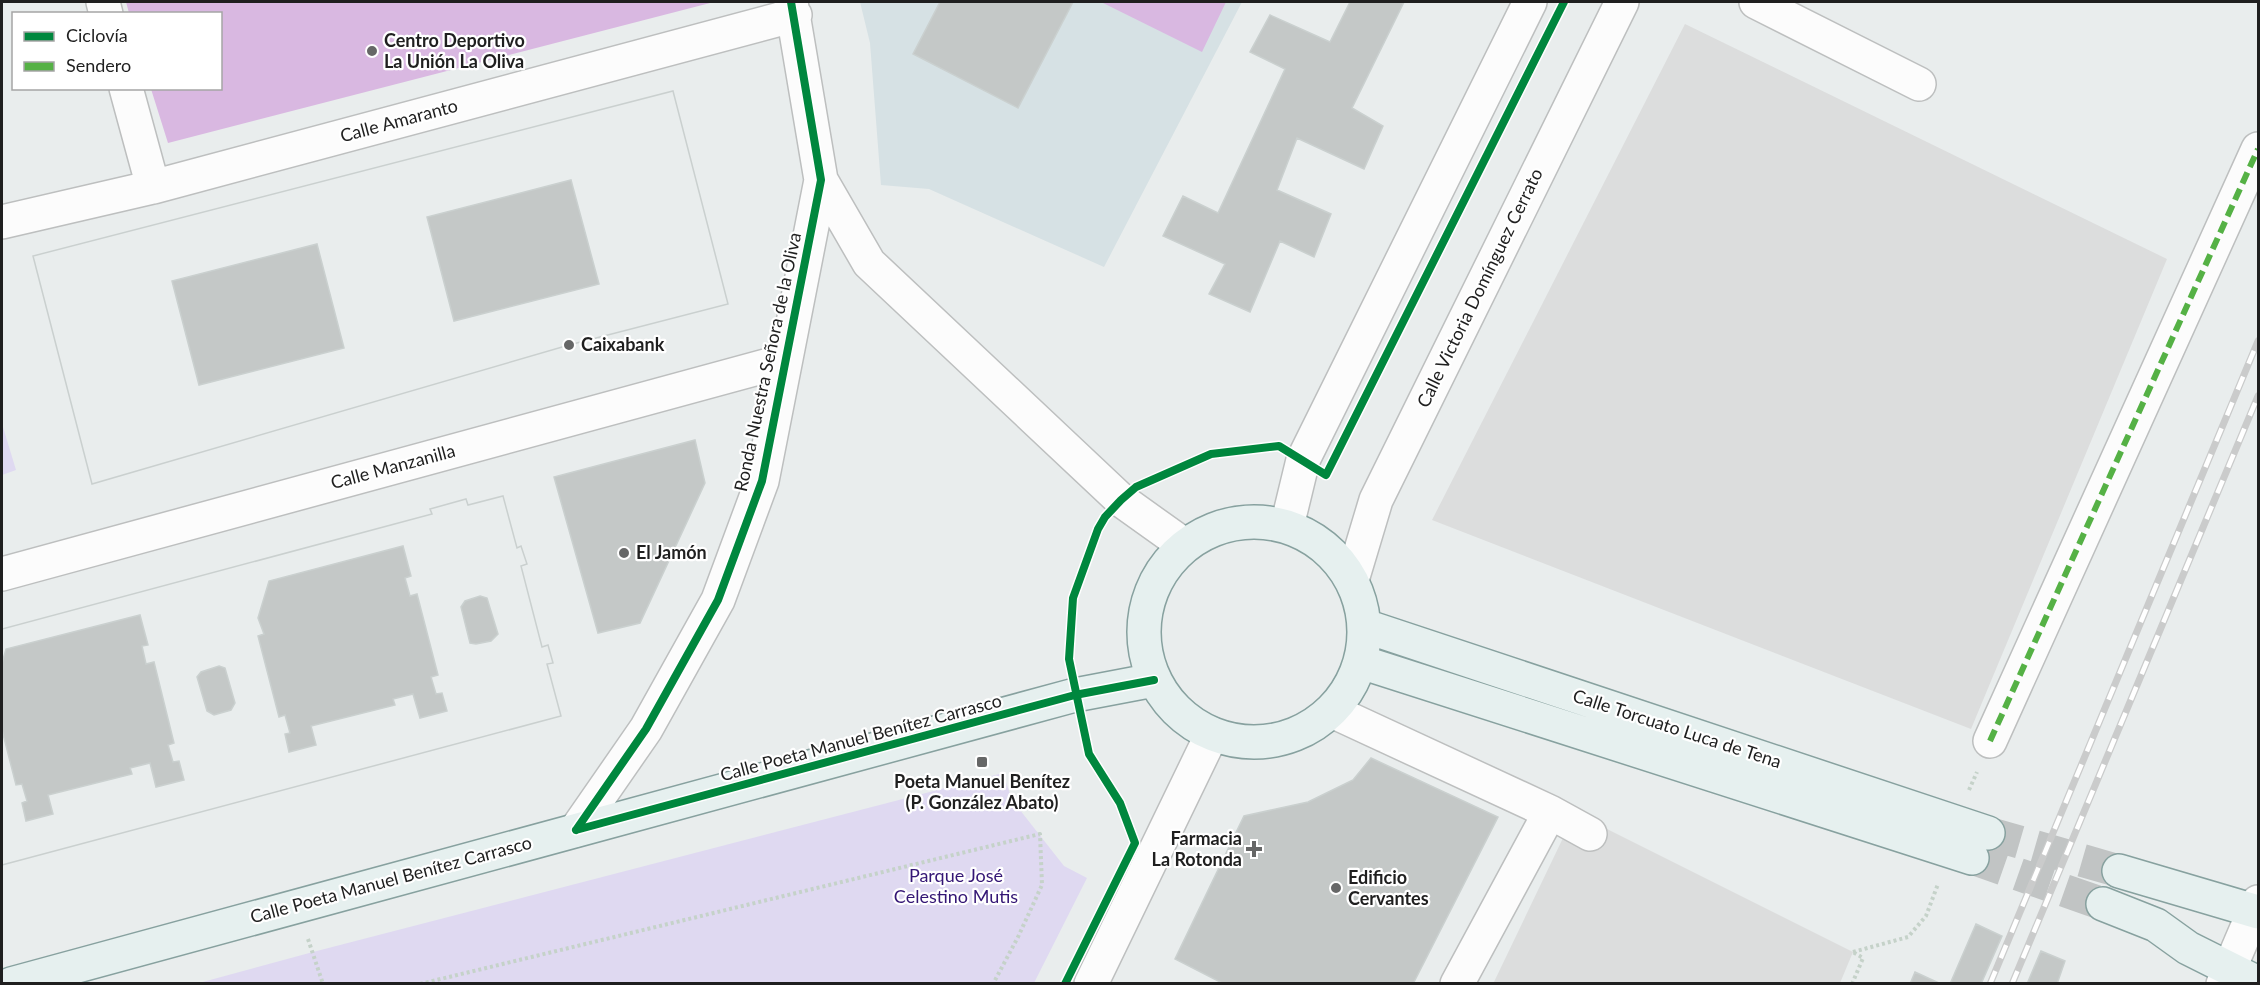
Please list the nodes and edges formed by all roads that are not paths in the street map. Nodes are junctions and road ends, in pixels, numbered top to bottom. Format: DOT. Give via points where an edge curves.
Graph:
graph roads {
  1 [pos="1530,2"];
  2 [pos="1622,2"];
  3 [pos="1756,2"];
  4 [pos="793,8"];
  5 [pos="1919,84"];
  6 [pos="127,90"];
  7 [pos="2259,149"];
  8 [pos="821,180"];
  9 [pos="153,187"];
  10 [pos="2,222"];
  11 [pos="784,361"];
  12 [pos="1287,525"];
  13 [pos="1184,545"];
  14 [pos="2,574"];
  15 [pos="1352,580"];
  16 [pos="1365,626"];
  17 [pos="1361,662"];
  18 [pos="1154,680"];
  19 [pos="1332,711"];
  20 [pos="1212,734"];
  21 [pos="1990,741"];
  22 [pos="1550,812"];
  23 [pos="576,830"];
  24 [pos="1590,834"];
  25 [pos="2119,871"];
  26 [pos="2103,904"];
  27 [pos="2257,908"];
  28 [pos="2238,971"];
  29 [pos="1097,982"];
  30 [pos="10,984"];
  31 [pos="1457,984"];
  1 -- 12 [label="street" via="1303,460"];
  2 -- 15 [label="street, Calle Victoria Domínguez Cerrato" via="1376,500"];
  3 -- 5 [label="street"];
  4 -- 8 [label="street, Ronda Nuestra Señora de la Oliva"];
  4 -- 9 [label="street, Calle Amaranto"];
  6 -- 9 [label="street"];
  7 -- 21 [label="street"];
  8 -- 11 [label="street, Ronda Nuestra Señora de la Oliva"];
  8 -- 13 [label="street" via="869,262 1121,500"];
  9 -- 10 [label="street, Calle Amaranto"];
  11 -- 14 [label="street, Calle Manzanilla"];
  11 -- 23 [label="street, Ronda Nuestra Señora de la Oliva" via="762,481 718,600 646,729"];
  12 -- 13 [label="main road" via="1251,520 1216,527"];
  12 -- 15 [label="main road" via="1314,538 1336,556"];
  13 -- 18 [label="main road" via="1164,566 1149,593 1143,622 1144,651"];
  15 -- 16 [label="main road"];
  16 -- 17 [label="main road"];
  16 -- 17 [label="main road, Calle Torcuato Luca de Tena" via="1966,841"];
  17 -- 19 [label="main road" via="1350,688"];
  18 -- 20 [label="main road" via="1188,721"];
  18 -- 23 [label="main road, Calle Poeta Manuel Benítez Carrasco" via="1075,695"];
  19 -- 20 [label="main road" via="1306,730 1276,741 1243,742"];
  19 -- 22 [label="street"];
  20 -- 29 [label="street"];
  22 -- 24 [label="street"];
  22 -- 31 [label="street"];
  23 -- 30 [label="main road, Calle Poeta Manuel Benítez Carrasco"];
  25 -- 27 [label="main road"];
  26 -- 28 [label="main road" via="2156,925 2188,948"];
  27 -- 28 [label="street"];
}
